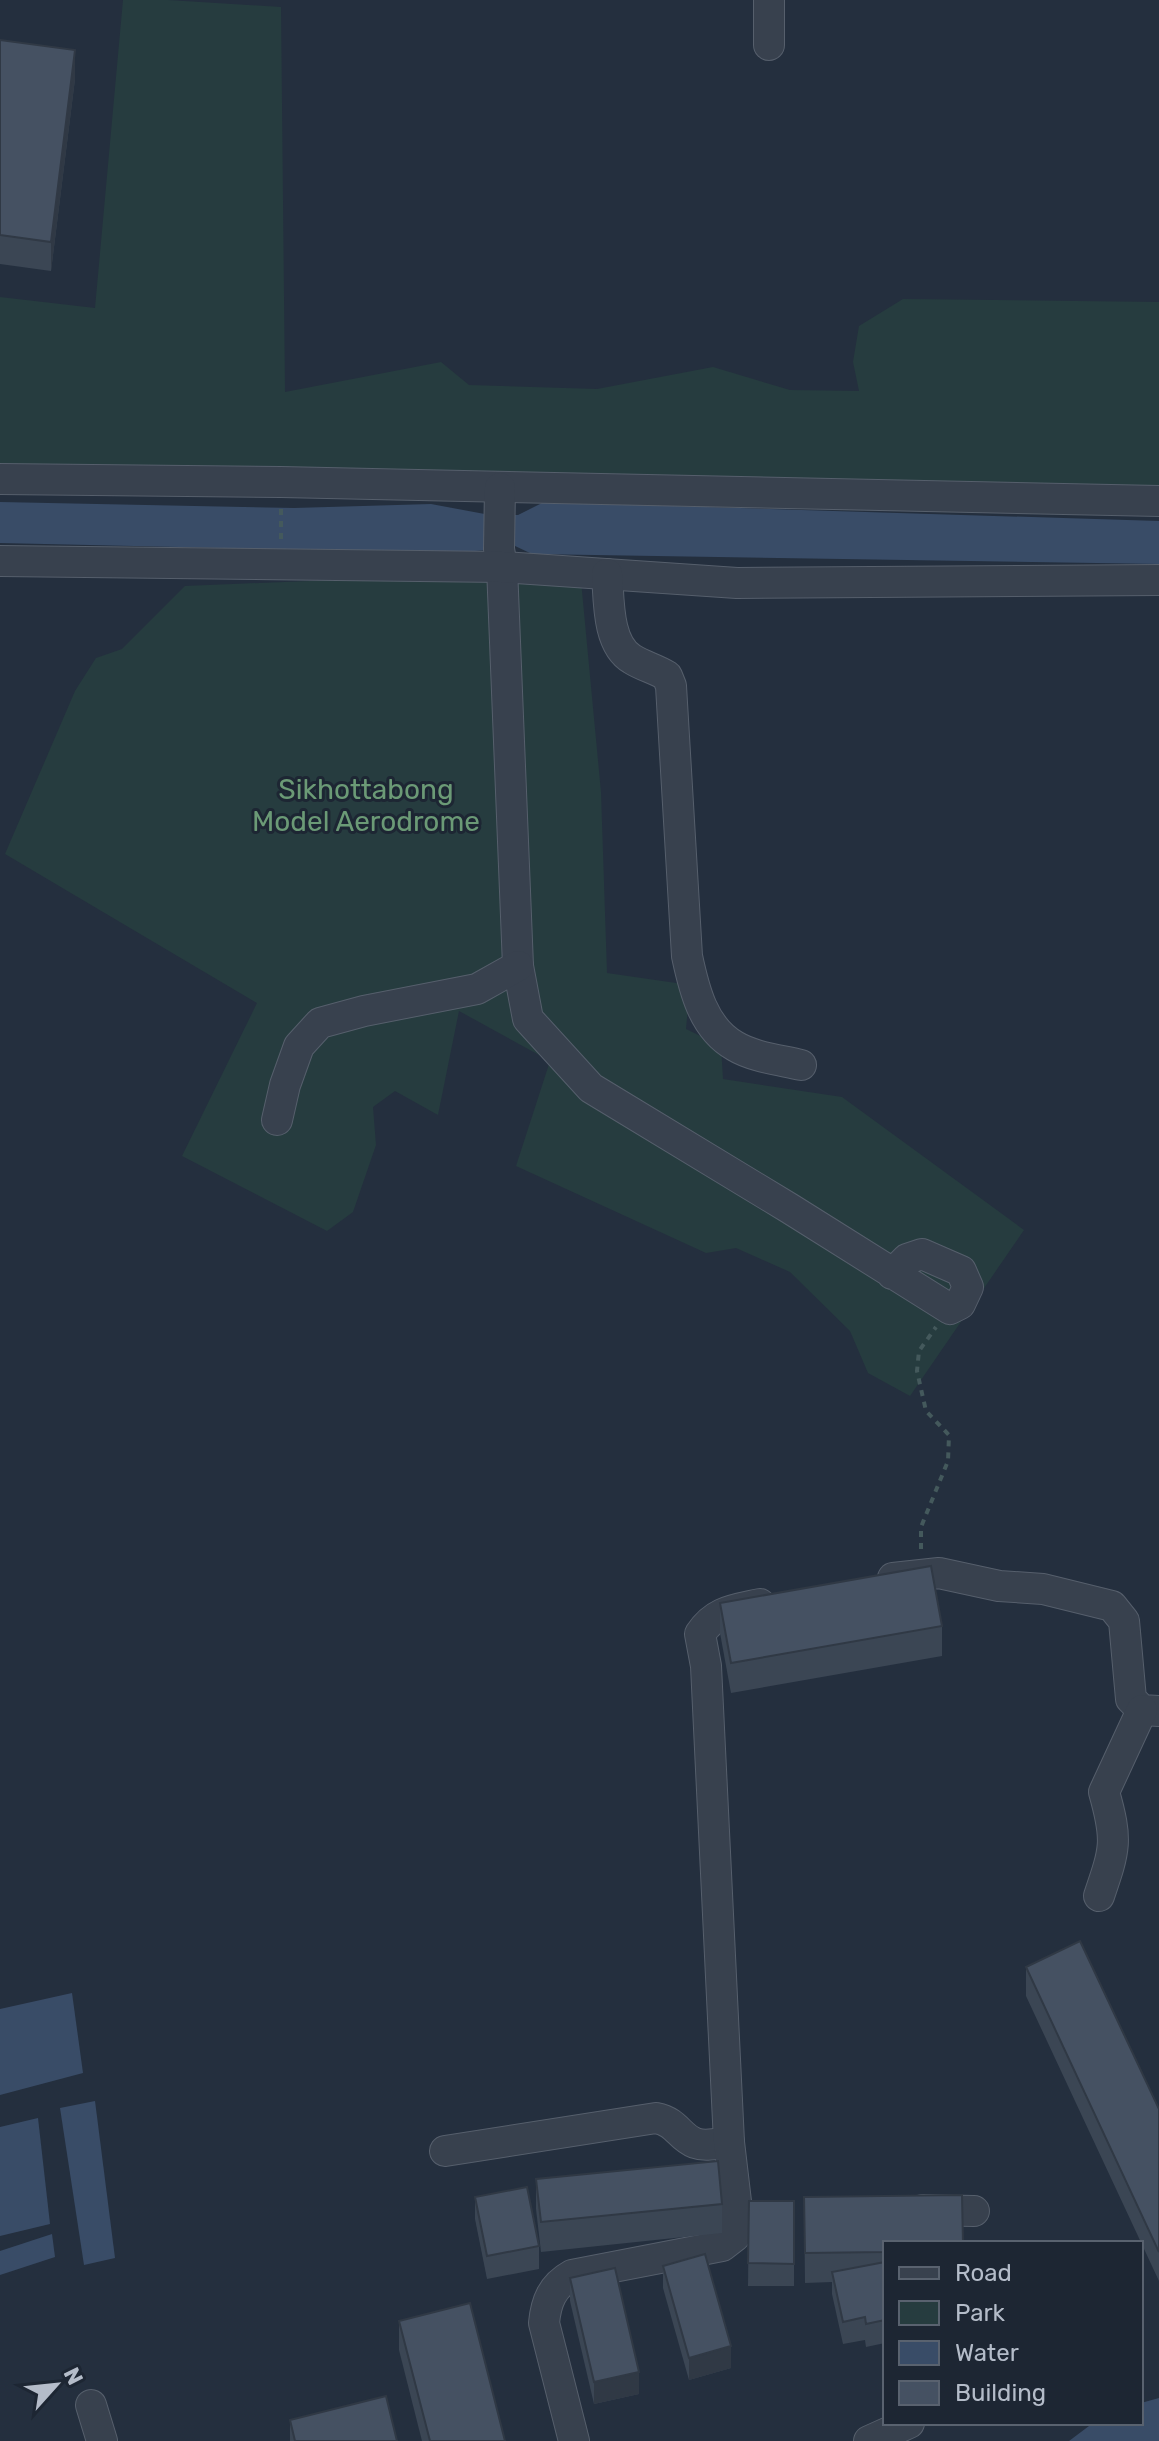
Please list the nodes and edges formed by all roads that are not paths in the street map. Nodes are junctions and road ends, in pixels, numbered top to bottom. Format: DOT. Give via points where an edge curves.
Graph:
graph roads {
  1 [pos="769,0"];
  2 [pos="769,45"];
  3 [pos="0,479"];
  4 [pos="500,497"];
  5 [pos="1159,501"];
  6 [pos="500,558"];
  7 [pos="0,561"];
  8 [pos="607,574"];
  9 [pos="1159,580"];
  10 [pos="518,966"];
  11 [pos="801,1065"];
  12 [pos="277,1120"];
  13 [pos="950,1309"];
  14 [pos="861,1584"];
  15 [pos="790,1598"];
  16 [pos="1151,1710"];
  17 [pos="1099,1896"];
  18 [pos="729,2142"];
  19 [pos="445,2151"];
  20 [pos="737,2210"];
  21 [pos="769,2210"];
  22 [pos="895,2210"];
  23 [pos="974,2211"];
  24 [pos="91,2405"];
  25 [pos="905,2425"];
  26 [pos="102,2441"];
  27 [pos="574,2441"];
  28 [pos="869,2441"];
  1 -- 2 [label="street"];
  3 -- 4 [label="street" via="281,482"];
  4 -- 5 [label="street"];
  4 -- 6 [label="street"];
  6 -- 7 [label="street"];
  6 -- 8 [label="street"];
  6 -- 10 [label="street"];
  8 -- 9 [label="street" via="737,583"];
  8 -- 11 [label="street" via="619,644 627,656 667,676 671,686 687,956 695,990 705,1015 737,1048"];
  10 -- 12 [label="street" via="477,989 320,1023 299,1046"];
  10 -- 13 [label="street" via="528,1019 591,1088"];
  14 -- 16 [label="street" via="939,1573 1112,1606 1124,1621 1131,1699"];
  15 -- 18 [label="street" via="728,1611 710,1619 700,1634 706,1666"];
  16 -- 17 [label="street" via="1104,1792 1115,1851"];
  18 -- 19 [label="street" via="696,2144 667,2120 656,2118"];
  18 -- 20 [label="street"];
  20 -- 21 [label="street"];
  20 -- 27 [label="street" via="735,2236 722,2246 572,2275 554,2290 544,2323"];
  22 -- 23 [label="street"];
  24 -- 26 [label="street"];
  25 -- 28 [label="street"];
}
